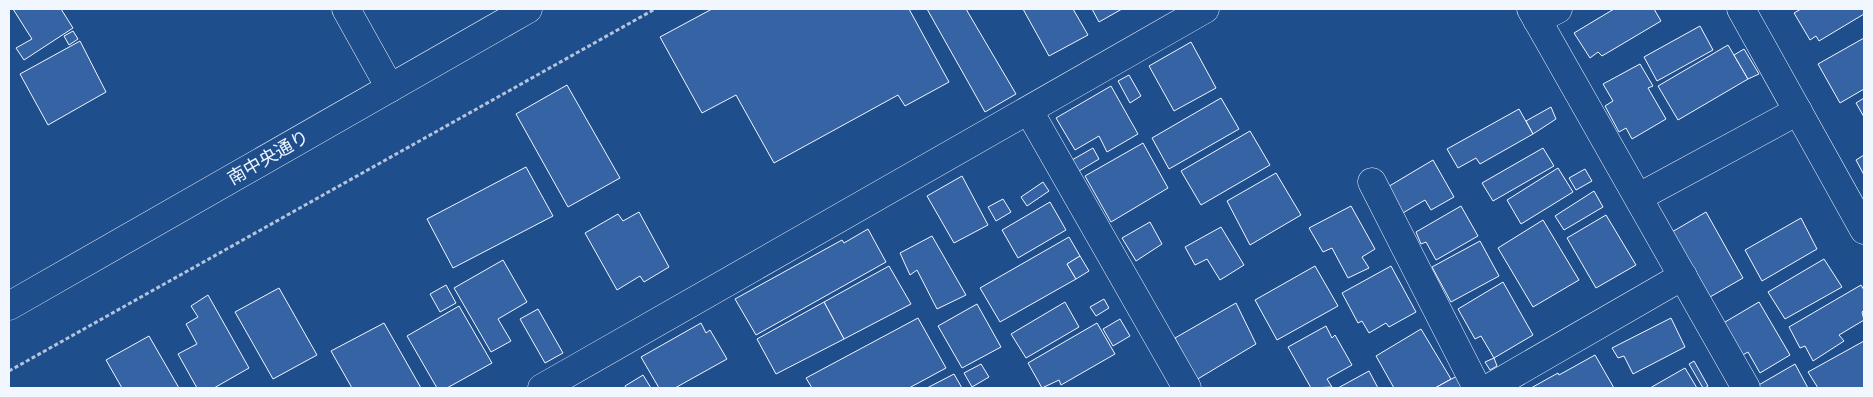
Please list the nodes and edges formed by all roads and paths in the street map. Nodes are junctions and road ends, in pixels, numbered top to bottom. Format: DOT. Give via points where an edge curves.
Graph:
graph roads {
  1 [pos="346,9"];
  2 [pos="528,9"];
  3 [pos="655,9"];
  4 [pos="1206,9"];
  5 [pos="1741,9"];
  6 [pos="1542,12"];
  7 [pos="390,88"];
  8 [pos="1029,111"];
  9 [pos="1798,111"];
  10 [pos="1372,182"];
  11 [pos="1639,197"];
  12 [pos="1864,230"];
  13 [pos="1683,276"];
  14 [pos="9,306"];
  15 [pos="9,371"];
  16 [pos="542,388"];
  17 [pos="1187,388"];
  18 [pos="1476,388"];
  19 [pos="1489,388"];
  20 [pos="1746,388"];
  1 -- 7 [label="street"];
  2 -- 7 [label="street, 南中央通り"];
  3 -- 15 [label="path"];
  4 -- 8 [label="street"];
  5 -- 9 [label="street"];
  6 -- 11 [label="street"];
  7 -- 14 [label="street, 南中央通り"];
  8 -- 16 [label="street"];
  8 -- 17 [label="street"];
  9 -- 11 [label="street"];
  9 -- 12 [label="street"];
  10 -- 18 [label="street"];
  11 -- 13 [label="street"];
  13 -- 19 [label="street"];
  13 -- 20 [label="street"];
}
